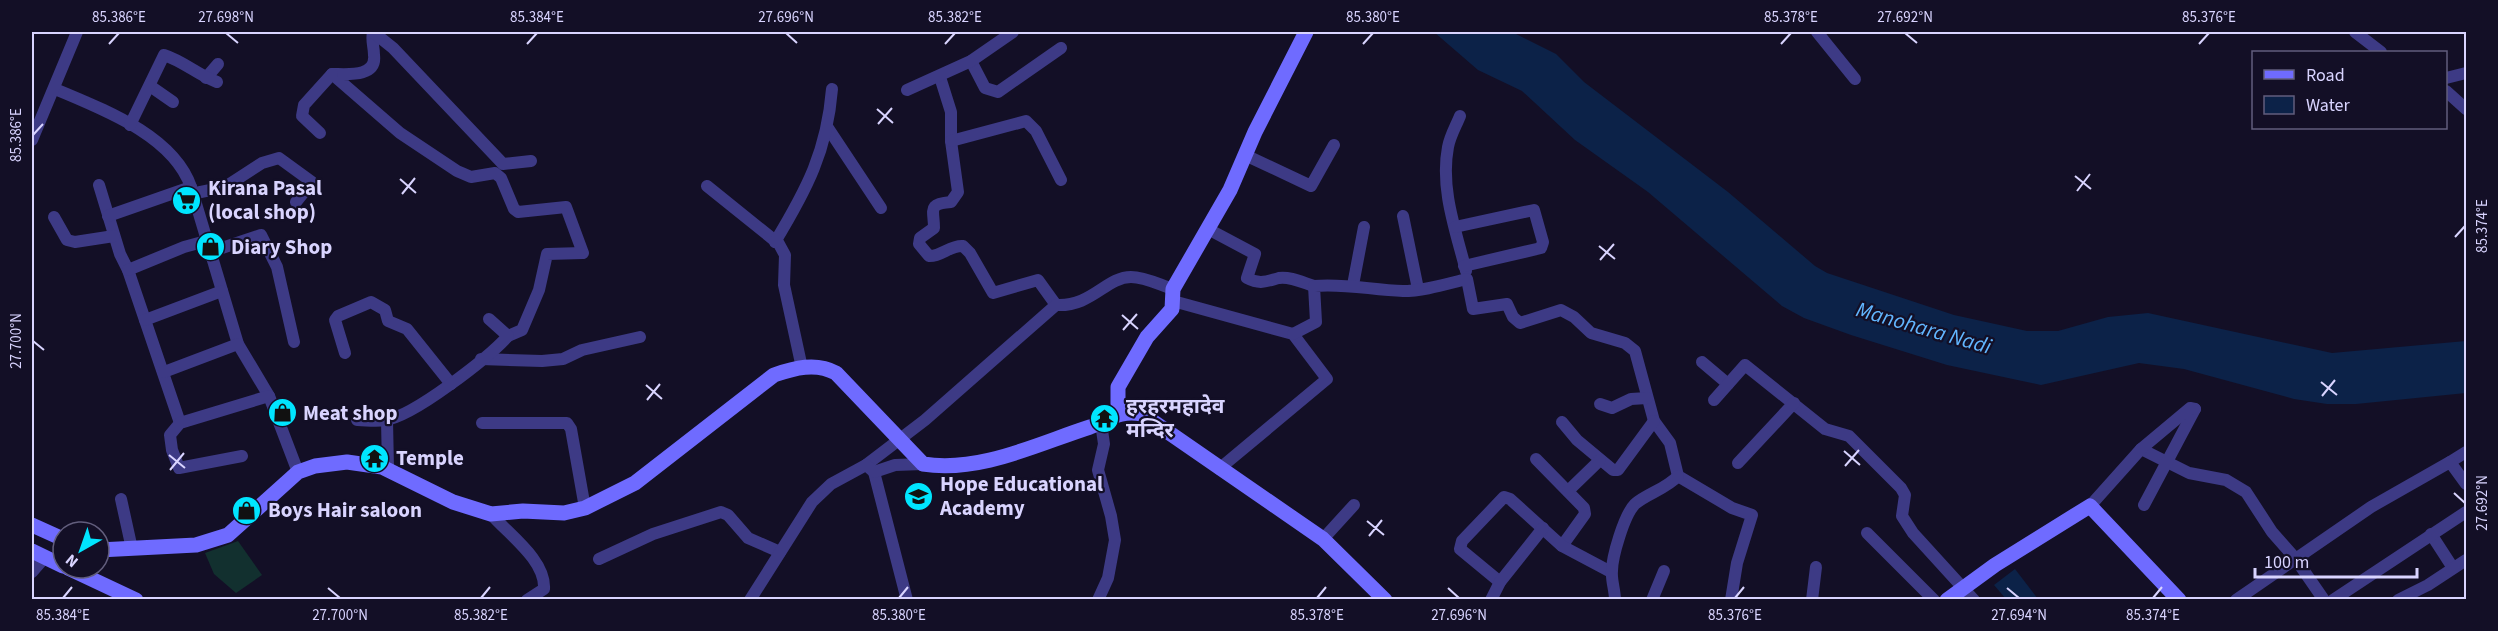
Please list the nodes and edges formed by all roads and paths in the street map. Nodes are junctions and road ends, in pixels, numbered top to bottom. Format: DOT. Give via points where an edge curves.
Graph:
graph roads {
  1 [pos="77,32"];
  2 [pos="373,32"];
  3 [pos="1013,32"];
  4 [pos="1306,32"];
  5 [pos="1817,32"];
  6 [pos="2355,32"];
  7 [pos="1061,48"];
  8 [pos="2380,51"];
  9 [pos="971,61"];
  10 [pos="218,64"];
  11 [pos="2466,73"];
  12 [pos="332,74"];
  13 [pos="940,77"];
  14 [pos="2447,78"];
  15 [pos="1854,79"];
  16 [pos="150,86"];
  17 [pos="832,88"];
  18 [pos="55,89"];
  19 [pos="907,90"];
  20 [pos="2447,93"];
  21 [pos="173,102"];
  22 [pos="2466,109"];
  23 [pos="1460,116"];
  24 [pos="130,125"];
  25 [pos="828,128"];
  26 [pos="320,133"];
  27 [pos="32,141"];
  28 [pos="951,141"];
  29 [pos="1334,145"];
  30 [pos="1245,155"];
  31 [pos="531,160"];
  32 [pos="499,168"];
  33 [pos="1061,180"];
  34 [pos="99,185"];
  35 [pos="707,186"];
  36 [pos="191,190"];
  37 [pos="296,202"];
  38 [pos="881,208"];
  39 [pos="108,216"];
  40 [pos="1403,216"];
  41 [pos="54,218"];
  42 [pos="1364,227"];
  43 [pos="1455,227"];
  44 [pos="1208,229"];
  45 [pos="114,236"];
  46 [pos="775,242"];
  47 [pos="208,247"];
  48 [pos="1464,266"];
  49 [pos="128,270"];
  50 [pos="1467,279"];
  51 [pos="1314,285"];
  52 [pos="1353,285"];
  53 [pos="1418,289"];
  54 [pos="222,291"];
  55 [pos="1173,295"];
  56 [pos="1056,305"];
  57 [pos="489,319"];
  58 [pos="145,320"];
  59 [pos="1293,334"];
  60 [pos="508,336"];
  61 [pos="640,337"];
  62 [pos="294,342"];
  63 [pos="238,344"];
  64 [pos="345,353"];
  65 [pos="480,359"];
  66 [pos="1702,362"];
  67 [pos="802,368"];
  68 [pos="164,372"];
  69 [pos="451,384"];
  70 [pos="1728,384"];
  71 [pos="269,396"];
  72 [pos="1647,398"];
  73 [pos="1714,400"];
  74 [pos="1794,403"];
  75 [pos="1600,404"];
  76 [pos="1121,412"];
  77 [pos="357,420"];
  78 [pos="387,420"];
  79 [pos="1654,421"];
  80 [pos="1562,422"];
  81 [pos="180,423"];
  82 [pos="482,423"];
  83 [pos="1101,423"];
  84 [pos="899,438"];
  85 [pos="2141,449"];
  86 [pos="2466,452"];
  87 [pos="242,456"];
  88 [pos="1536,459"];
  89 [pos="1600,460"];
  90 [pos="1738,462"];
  91 [pos="2450,462"];
  92 [pos="923,464"];
  93 [pos="2167,464"];
  94 [pos="870,468"];
  95 [pos="1219,469"];
  96 [pos="388,470"];
  97 [pos="298,472"];
  98 [pos="1678,476"];
  99 [pos="2466,484"];
  100 [pos="1568,491"];
  101 [pos="121,499"];
  102 [pos="1354,505"];
  103 [pos="2144,505"];
  104 [pos="2090,506"];
  105 [pos="585,508"];
  106 [pos="2466,512"];
  107 [pos="491,513"];
  108 [pos="32,525"];
  109 [pos="1543,528"];
  110 [pos="1867,533"];
  111 [pos="51,534"];
  112 [pos="2431,534"];
  113 [pos="1323,539"];
  114 [pos="1562,546"];
  115 [pos="132,549"];
  116 [pos="111,550"];
  117 [pos="780,552"];
  118 [pos="38,554"];
  119 [pos="2295,558"];
  120 [pos="599,559"];
  121 [pos="2466,560"];
  122 [pos="1816,567"];
  123 [pos="2453,568"];
  124 [pos="1664,571"];
  125 [pos="32,572"];
  126 [pos="1611,572"];
  127 [pos="94,580"];
  128 [pos="1500,582"];
  129 [pos="1964,587"];
  130 [pos="136,600"];
  131 [pos="527,600"];
  132 [pos="750,600"];
  133 [pos="907,600"];
  134 [pos="1098,600"];
  135 [pos="1385,600"];
  136 [pos="1491,600"];
  137 [pos="1615,600"];
  138 [pos="1652,600"];
  139 [pos="1731,600"];
  140 [pos="1812,600"];
  141 [pos="1934,600"];
  142 [pos="1947,600"];
  143 [pos="1974,600"];
  144 [pos="2179,600"];
  145 [pos="2236,600"];
  146 [pos="2324,600"];
  147 [pos="2333,600"];
  148 [pos="2398,600"];
  1 -- 18 [label="street"];
  2 -- 12 [label="street" via="375,58 371,67 360,74"];
  2 -- 32 [label="street" via="393,48"];
  3 -- 9 [label="street"];
  4 -- 30 [label="main road"];
  5 -- 15 [label="street"];
  6 -- 8 [label="street"];
  7 -- 9 [label="street" via="998,92 985,88"];
  9 -- 13 [label="street"];
  10 -- 16 [label="street" via="212,80 164,55"];
  11 -- 14 [label="street"];
  12 -- 26 [label="street" via="304,105 302,116"];
  12 -- 32 [label="street" via="400,133 457,171 471,177"];
  13 -- 19 [label="street"];
  13 -- 28 [label="street" via="951,112"];
  16 -- 21 [label="street"];
  16 -- 24 [label="street"];
  17 -- 25 [label="street"];
  18 -- 24 [label="street" via="119,116"];
  18 -- 27 [label="street"];
  20 -- 22 [label="street"];
  23 -- 43 [label="street" via="1448,145 1446,173"];
  24 -- 36 [label="street" via="176,158 186,172"];
  25 -- 38 [label="street"];
  25 -- 46 [label="street" via="799,203"];
  28 -- 33 [label="street" via="1026,121 1036,130"];
  28 -- 56 [label="street" via="958,192 951,202 934,207 933,228 920,238 923,251 934,256 955,245 963,246 993,293 1038,280"];
  29 -- 30 [label="street" via="1311,186"];
  30 -- 44 [label="main road"];
  31 -- 32 [label="street"];
  32 -- 60 [label="street" via="514,210 566,207 583,253 547,254 539,290 522,330"];
  34 -- 39 [label="street"];
  35 -- 46 [label="street"];
  36 -- 37 [label="street" via="225,187 262,163 279,158 312,182"];
  36 -- 39 [label="street"];
  36 -- 47 [label="street"];
  39 -- 45 [label="street"];
  40 -- 53 [label="street"];
  41 -- 45 [label="street" via="68,240"];
  42 -- 52 [label="street"];
  43 -- 48 [label="street"];
  43 -- 48 [label="street" via="1534,210 1543,242 1541,248"];
  44 -- 51 [label="street" via="1255,254 1247,278 1250,280 1266,284 1278,278"];
  44 -- 55 [label="main road"];
  45 -- 49 [label="street"];
  46 -- 67 [label="street" via="785,255 784,285"];
  47 -- 49 [label="street" via="184,247"];
  47 -- 54 [label="street"];
  47 -- 62 [label="street" via="261,235 277,267"];
  48 -- 50 [label="street"];
  49 -- 58 [label="street"];
  50 -- 53 [label="street"];
  50 -- 72 [label="street" via="1473,309 1507,304 1520,323 1561,310 1591,333 1625,343 1635,351"];
  51 -- 52 [label="street"];
  51 -- 59 [label="street" via="1316,322"];
  52 -- 53 [label="street"];
  54 -- 58 [label="street"];
  54 -- 63 [label="street"];
  55 -- 56 [label="street" via="1131,277 1119,279 1081,303"];
  55 -- 59 [label="street"];
  55 -- 76 [label="main road" via="1172,309 1148,337 1118,387"];
  56 -- 84 [label="street" via="926,420"];
  57 -- 60 [label="street"];
  58 -- 68 [label="street"];
  59 -- 95 [label="street" via="1327,378"];
  60 -- 65 [label="street" via="495,351"];
  61 -- 65 [label="street" via="542,362"];
  63 -- 68 [label="street"];
  63 -- 71 [label="street"];
  64 -- 69 [label="street" via="335,320 371,302 385,310 387,321 408,329"];
  65 -- 69 [label="street"];
  66 -- 70 [label="street"];
  67 -- 84 [label="main road" via="816,367 836,373"];
  67 -- 105 [label="main road" via="774,375 635,483"];
  68 -- 81 [label="street"];
  69 -- 78 [label="street"];
  70 -- 73 [label="street"];
  70 -- 74 [label="street" via="1745,365"];
  71 -- 81 [label="street"];
  71 -- 97 [label="street"];
  72 -- 75 [label="street" via="1631,399 1612,408"];
  72 -- 79 [label="street"];
  74 -- 90 [label="street"];
  74 -- 129 [label="street" via="1825,429 1849,436 1901,488 1905,495 1902,516 1907,525"];
  76 -- 83 [label="main road"];
  76 -- 95 [label="main road" via="1142,414"];
  77 -- 78 [label="street"];
  78 -- 96 [label="street"];
  79 -- 89 [label="street" via="1621,468 1614,470"];
  79 -- 98 [label="street" via="1670,443"];
  80 -- 89 [label="street"];
  81 -- 87 [label="street" via="170,435 179,468"];
  82 -- 105 [label="street" via="567,423"];
  83 -- 92 [label="main road" via="978,464"];
  83 -- 134 [label="street" via="1104,444 1098,470 1115,540 1108,578"];
  84 -- 92 [label="main road"];
  84 -- 94 [label="street"];
  85 -- 93 [label="street"];
  85 -- 93 [label="street" via="2190,408 2195,409"];
  85 -- 104 [label="street"];
  86 -- 91 [label="street"];
  88 -- 100 [label="street"];
  89 -- 100 [label="street"];
  91 -- 99 [label="street"];
  91 -- 119 [label="street" via="2371,507"];
  92 -- 94 [label="street"];
  93 -- 103 [label="street"];
  93 -- 119 [label="street" via="2234,484 2252,498 2272,532"];
  94 -- 117 [label="street" via="831,484 812,502"];
  94 -- 133 [label="street"];
  95 -- 113 [label="main road"];
  96 -- 97 [label="main road" via="368,463 347,462"];
  96 -- 107 [label="main road" via="453,502"];
  97 -- 115 [label="main road" via="228,534 196,545"];
  98 -- 126 [label="street" via="1635,504 1621,534"];
  98 -- 139 [label="street" via="1732,508 1752,514"];
  100 -- 114 [label="street" via="1581,503 1585,514"];
  101 -- 115 [label="street"];
  102 -- 113 [label="street"];
  104 -- 129 [label="main road"];
  104 -- 144 [label="main road"];
  105 -- 107 [label="main road" via="564,513"];
  106 -- 112 [label="street"];
  107 -- 131 [label="street" via="538,566 544,580 544,589"];
  108 -- 111 [label="main road"];
  109 -- 114 [label="street"];
  109 -- 128 [label="street"];
  109 -- 128 [label="street" via="1504,497 1462,541 1463,554"];
  110 -- 141 [label="street"];
  112 -- 123 [label="street"];
  112 -- 147 [label="street"];
  113 -- 135 [label="main road"];
  114 -- 126 [label="street"];
  115 -- 116 [label="main road"];
  117 -- 120 [label="street" via="748,538 721,512 652,534"];
  117 -- 132 [label="street"];
  118 -- 125 [label="street"];
  119 -- 145 [label="street"];
  119 -- 146 [label="street"];
  121 -- 123 [label="street"];
  122 -- 140 [label="street"];
  123 -- 148 [label="street"];
  124 -- 138 [label="street"];
  126 -- 137 [label="street"];
  127 -- 130 [label="main road"];
  128 -- 136 [label="street"];
  129 -- 142 [label="main road"];
  129 -- 143 [label="street"];
}
